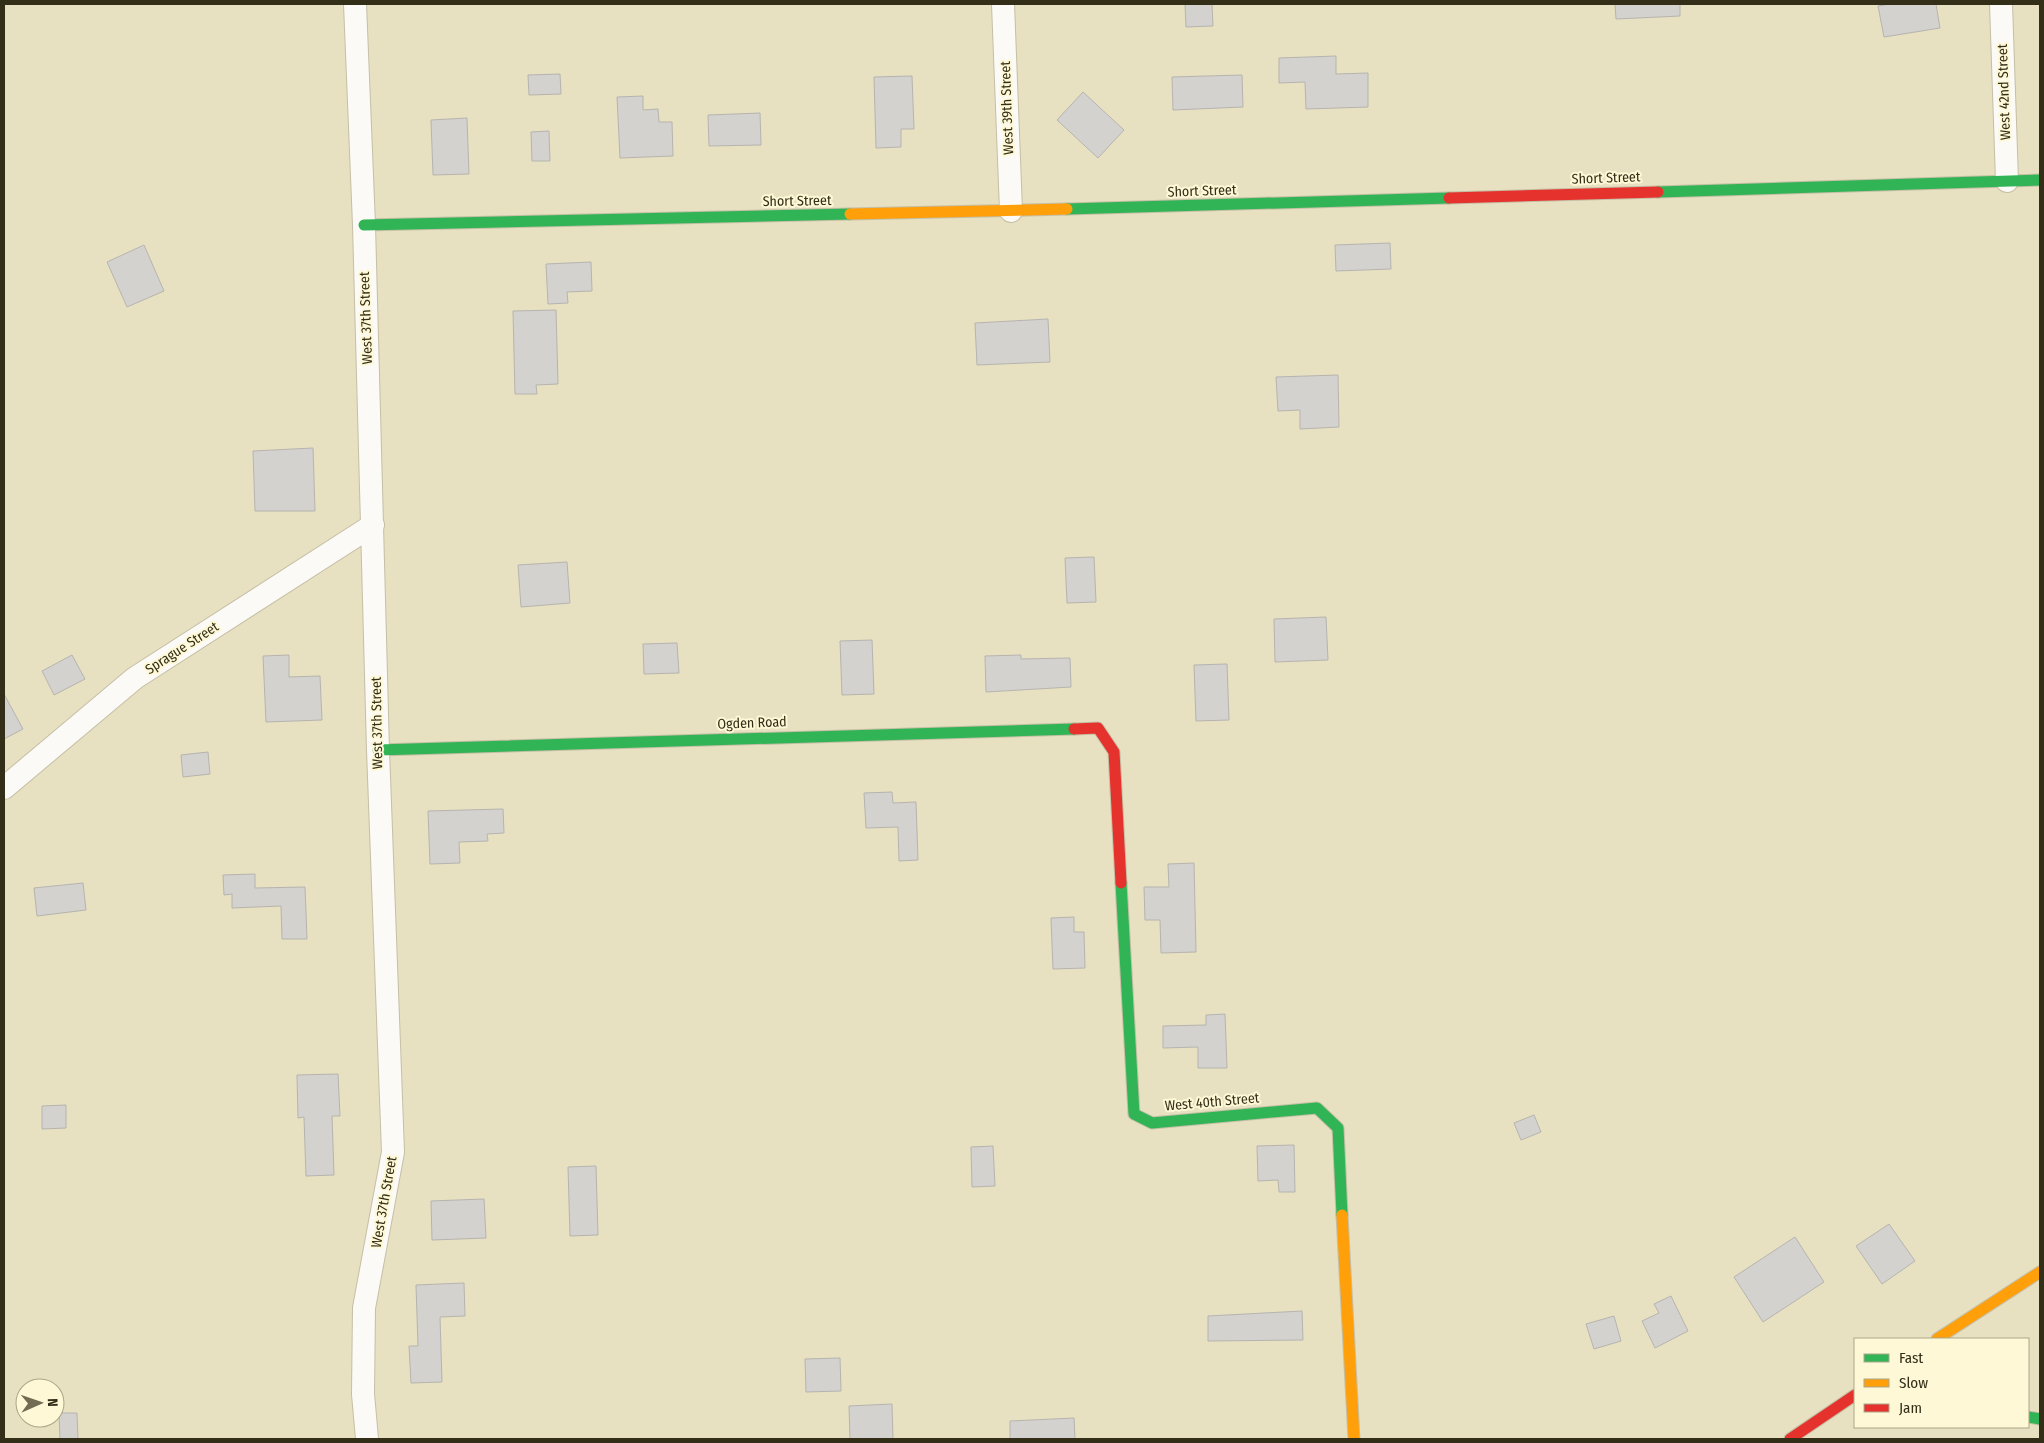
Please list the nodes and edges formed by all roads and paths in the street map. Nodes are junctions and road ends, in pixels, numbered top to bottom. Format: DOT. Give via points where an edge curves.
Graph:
graph roads {
  1 [pos="354,4"];
  2 [pos="1003,4"];
  3 [pos="2001,4"];
  4 [pos="2040,180"];
  5 [pos="2007,181"];
  6 [pos="1011,211"];
  7 [pos="364,225"];
  8 [pos="373,525"];
  9 [pos="378,750"];
  10 [pos="1114,752"];
  11 [pos="4,788"];
  12 [pos="2040,1272"];
  13 [pos="1939,1338"];
  14 [pos="1854,1396"];
  15 [pos="367,1439"];
  16 [pos="1354,1439"];
  17 [pos="1790,1439"];
  1 -- 7 [label="street, West 37th Street"];
  2 -- 6 [label="street, West 39th Street"];
  3 -- 5 [label="street, West 42nd Street"];
  4 -- 5 [label="street, Short Street"];
  5 -- 6 [label="street, Short Street"];
  6 -- 7 [label="street, Short Street"];
  7 -- 8 [label="street, West 37th Street"];
  8 -- 9 [label="street, West 37th Street"];
  8 -- 11 [label="street, Sprague Street" via="135,678"];
  9 -- 10 [label="street, Ogden Road" via="1098,728"];
  9 -- 15 [label="street, West 37th Street" via="393,1152 364,1308 363,1394"];
  10 -- 16 [label="street, West 40th Street" via="1134,1114 1152,1123 1317,1108 1338,1128"];
  12 -- 13 [label="street"];
  14 -- 17 [label="street"];
}
